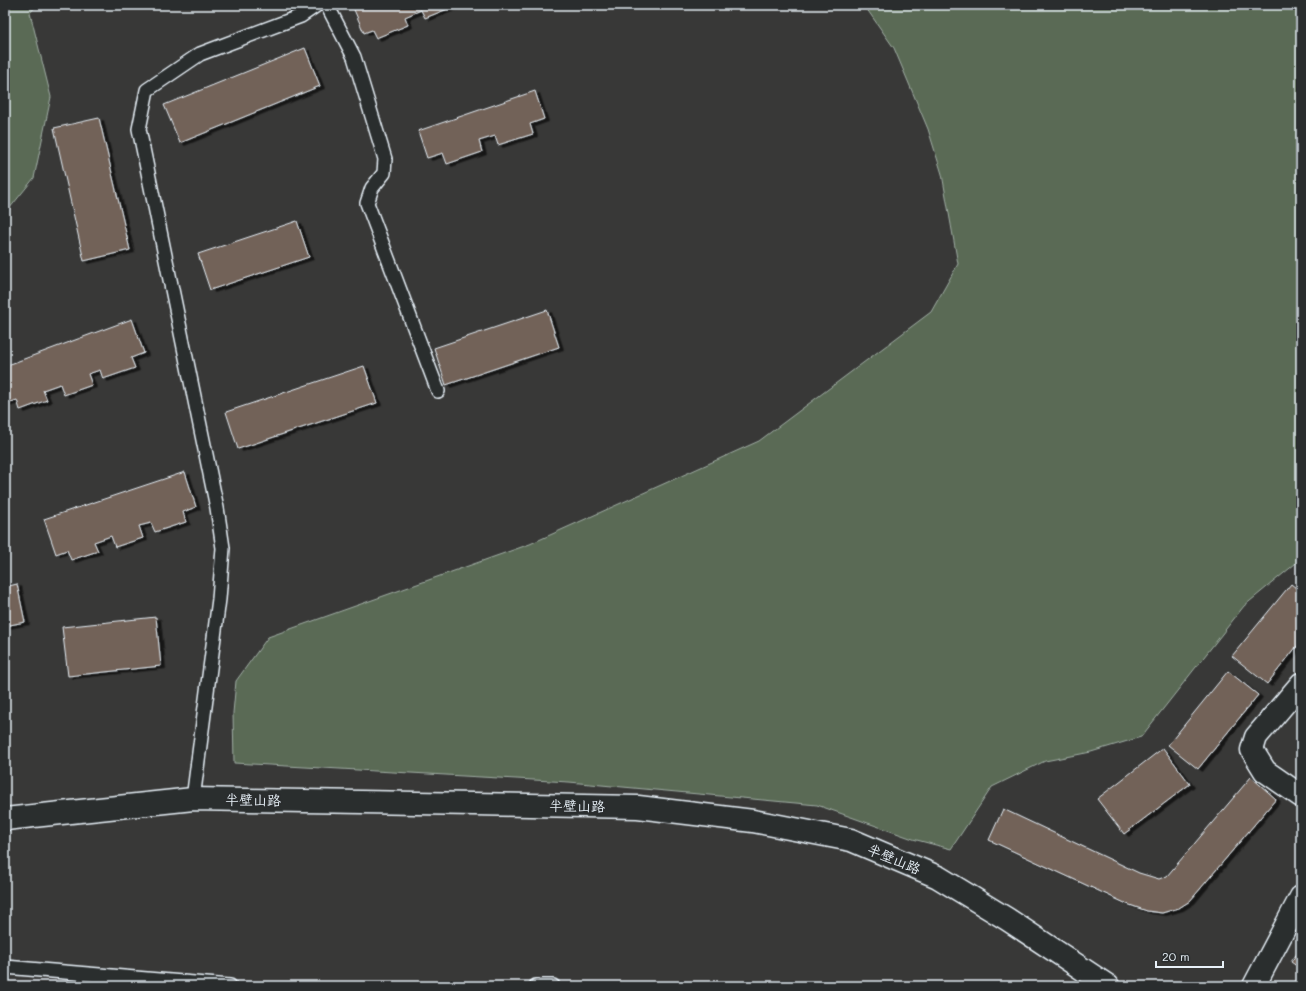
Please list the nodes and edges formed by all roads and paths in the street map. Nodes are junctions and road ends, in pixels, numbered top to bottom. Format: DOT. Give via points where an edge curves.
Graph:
graph roads {
  1 [pos="317,5"];
  2 [pos="327,5"];
  3 [pos="438,392"];
  4 [pos="1301,684"];
  5 [pos="1301,796"];
  6 [pos="193,799"];
  7 [pos="5,819"];
  8 [pos="1301,897"];
  9 [pos="5,967"];
  10 [pos="230,986"];
  11 [pos="536,986"];
  12 [pos="553,986"];
  13 [pos="1108,986"];
  14 [pos="1254,986"];
  1 -- 6 [label="lane" via="301,16 200,54 147,90 139,129 218,508 223,548 219,599"];
  2 -- 3 [label="lane" via="354,57 385,159 384,173 372,188 367,203"];
  4 -- 5 [label="main road" via="1256,737 1252,750 1265,771"];
  6 -- 7 [label="main road, 半壁山路"];
  6 -- 13 [label="main road, 半壁山路" via="638,807 753,821 851,840 938,877"];
  8 -- 14 [label="main road"];
  9 -- 10 [label="lane"];
  11 -- 12 [label="lane"];
}
